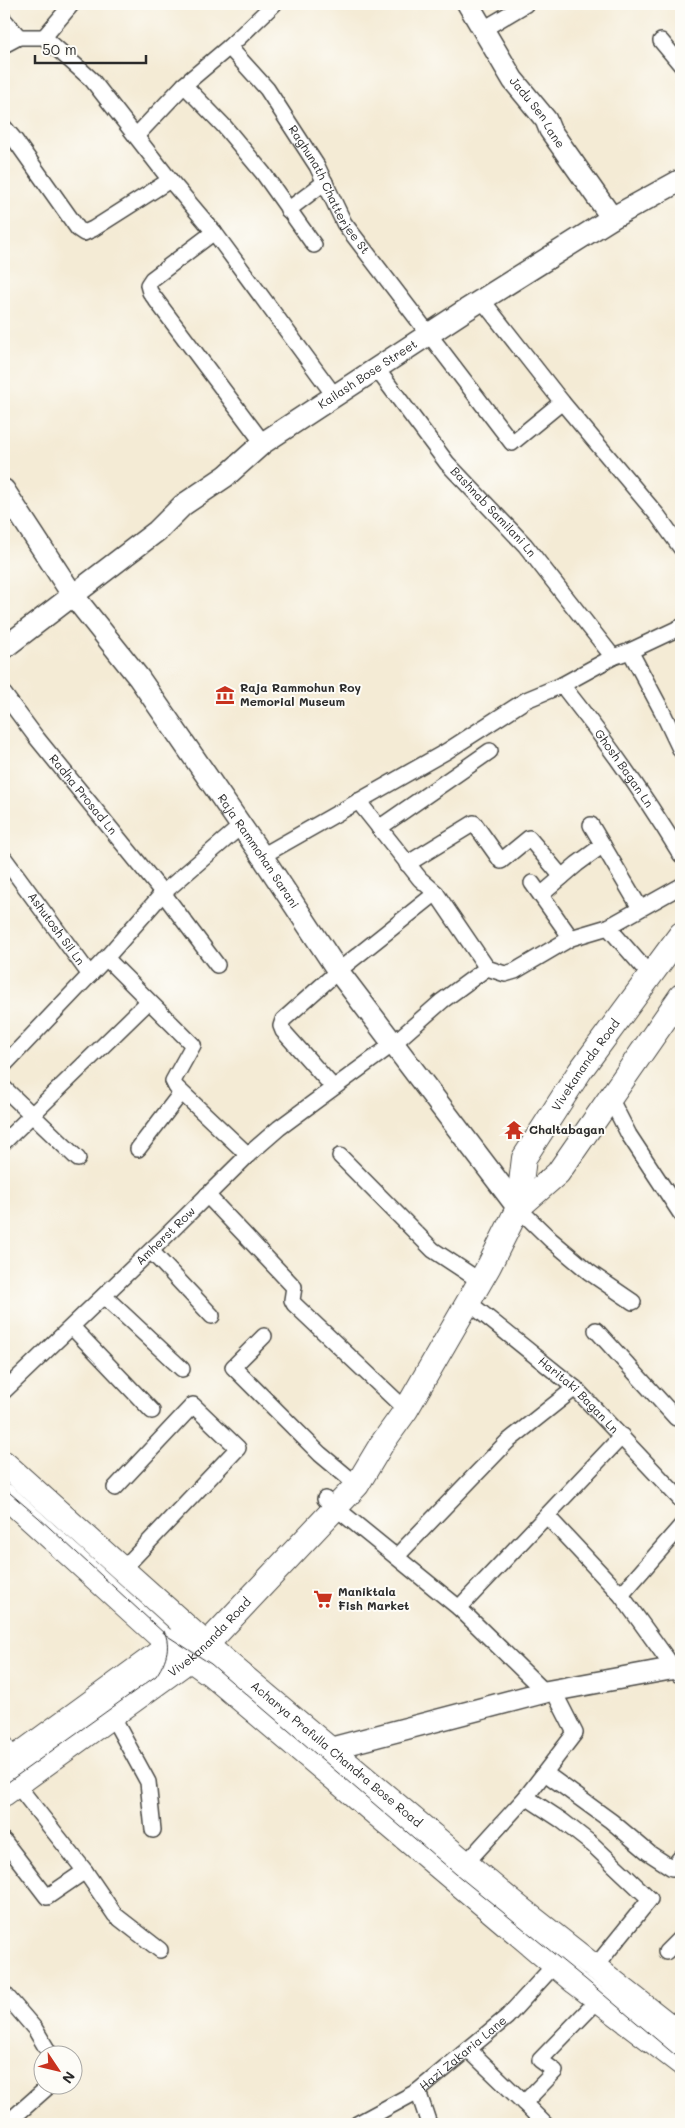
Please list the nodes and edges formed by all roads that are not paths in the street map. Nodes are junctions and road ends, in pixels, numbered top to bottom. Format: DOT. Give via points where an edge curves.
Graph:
graph roads {
  1 [pos="72,4"];
  2 [pos="274,4"];
  3 [pos="468,4"];
  4 [pos="526,4"];
  5 [pos="4,20"];
  6 [pos="482,30"];
  7 [pos="19,37"];
  8 [pos="44,37"];
  9 [pos="661,41"];
  10 [pos="4,45"];
  11 [pos="229,47"];
  12 [pos="681,65"];
  13 [pos="184,86"];
  14 [pos="4,127"];
  15 [pos="136,136"];
  16 [pos="170,180"];
  17 [pos="681,180"];
  18 [pos="325,182"];
  19 [pos="288,210"];
  20 [pos="612,218"];
  21 [pos="214,232"];
  22 [pos="314,244"];
  23 [pos="482,300"];
  24 [pos="429,333"];
  25 [pos="376,368"];
  26 [pos="334,395"];
  27 [pos="562,402"];
  28 [pos="263,443"];
  29 [pos="4,490"];
  30 [pos="681,548"];
  31 [pos="72,594"];
  32 [pos="681,626"];
  33 [pos="4,648"];
  34 [pos="630,651"];
  35 [pos="613,657"];
  36 [pos="562,685"];
  37 [pos="4,694"];
  38 [pos="490,751"];
  39 [pos="681,752"];
  40 [pos="358,801"];
  41 [pos="590,825"];
  42 [pos="241,826"];
  43 [pos="379,828"];
  44 [pos="603,845"];
  45 [pos="681,855"];
  46 [pos="262,856"];
  47 [pos="4,858"];
  48 [pos="407,864"];
  49 [pos="562,877"];
  50 [pos="681,886"];
  51 [pos="163,893"];
  52 [pos="436,893"];
  53 [pos="640,908"];
  54 [pos="608,927"];
  55 [pos="681,934"];
  56 [pos="571,938"];
  57 [pos="106,958"];
  58 [pos="218,966"];
  59 [pos="487,968"];
  60 [pos="338,971"];
  61 [pos="90,975"];
  62 [pos="650,976"];
  63 [pos="679,1001"];
  64 [pos="148,1002"];
  65 [pos="393,1044"];
  66 [pos="6,1059"];
  67 [pos="333,1087"];
  68 [pos="4,1088"];
  69 [pos="181,1093"];
  70 [pos="610,1098"];
  71 [pos="32,1114"];
  72 [pos="4,1142"];
  73 [pos="138,1149"];
  74 [pos="248,1155"];
  75 [pos="340,1156"];
  76 [pos="78,1160"];
  77 [pos="207,1195"];
  78 [pos="518,1208"];
  79 [pos="681,1214"];
  80 [pos="151,1251"];
  81 [pos="480,1281"];
  82 [pos="104,1296"];
  83 [pos="467,1301"];
  84 [pos="633,1302"];
  85 [pos="212,1316"];
  86 [pos="72,1327"];
  87 [pos="596,1330"];
  88 [pos="264,1336"];
  89 [pos="182,1369"];
  90 [pos="575,1388"];
  91 [pos="4,1391"];
  92 [pos="406,1410"];
  93 [pos="152,1412"];
  94 [pos="676,1418"];
  95 [pos="622,1436"];
  96 [pos="4,1463"];
  97 [pos="351,1480"];
  98 [pos="115,1488"];
  99 [pos="4,1495"];
  100 [pos="681,1500"];
  101 [pos="331,1504"];
  102 [pos="547,1516"];
  103 [pos="681,1526"];
  104 [pos="397,1556"];
  105 [pos="122,1570"];
  106 [pos="621,1595"];
  107 [pos="459,1608"];
  108 [pos="198,1637"];
  109 [pos="171,1646"];
  110 [pos="679,1671"];
  111 [pos="174,1672"];
  112 [pos="550,1692"];
  113 [pos="112,1716"];
  114 [pos="331,1748"];
  115 [pos="304,1752"];
  116 [pos="8,1769"];
  117 [pos="544,1773"];
  118 [pos="526,1797"];
  119 [pos="153,1830"];
  120 [pos="4,1841"];
  121 [pos="681,1856"];
  122 [pos="467,1862"];
  123 [pos="85,1871"];
  124 [pos="681,1937"];
  125 [pos="571,1948"];
  126 [pos="160,1950"];
  127 [pos="666,1952"];
  128 [pos="555,1965"];
  129 [pos="595,1967"];
  130 [pos="4,1993"];
  131 [pos="598,2000"];
  132 [pos="681,2034"];
  133 [pos="45,2046"];
  134 [pos="468,2049"];
  135 [pos="681,2063"];
  136 [pos="418,2091"];
  137 [pos="38,2096"];
  138 [pos="524,2103"];
  139 [pos="6,2124"];
  140 [pos="357,2124"];
  141 [pos="428,2124"];
  142 [pos="545,2124"];
  1 -- 8 [label="street"];
  2 -- 11 [label="street"];
  3 -- 6 [label="street, Jadu Sen Lane"];
  4 -- 6 [label="street"];
  5 -- 7 [label="street"];
  6 -- 20 [label="street, Jadu Sen Lane" via="513,80 546,120"];
  7 -- 8 [label="street"];
  7 -- 10 [label="street"];
  8 -- 15 [label="street" via="92,80"];
  9 -- 12 [label="street"];
  11 -- 13 [label="street"];
  11 -- 18 [label="street, Raghunath Chatterjee St" via="267,89"];
  13 -- 15 [label="street"];
  13 -- 19 [label="street" via="229,132"];
  14 -- 16 [label="street" via="84,233"];
  15 -- 16 [label="street"];
  16 -- 21 [label="street"];
  17 -- 20 [label="street, Kailash Bose Street"];
  18 -- 19 [label="street"];
  18 -- 24 [label="street, Raghunath Chatterjee St" via="344,224"];
  19 -- 22 [label="street"];
  20 -- 23 [label="street, Kailash Bose Street"];
  21 -- 26 [label="street"];
  21 -- 28 [label="street" via="148,285 150,292"];
  23 -- 24 [label="street, Kailash Bose Street"];
  23 -- 27 [label="street"];
  24 -- 25 [label="street, Kailash Bose Street"];
  24 -- 27 [label="street, Raghunath Chatterjee St" via="512,443"];
  25 -- 26 [label="street, Kailash Bose Street"];
  25 -- 35 [label="street, Bashnab Samilani Ln" via="447,463 525,545"];
  26 -- 28 [label="street, Kailash Bose Street"];
  27 -- 30 [label="street"];
  28 -- 31 [label="street, Kailash Bose Street" via="226,476 183,505 157,531"];
  29 -- 31 [label="street, Raja Rammohan Sarani"];
  31 -- 33 [label="street, Kailash Bose Street"];
  31 -- 42 [label="street, Raja Rammohan Sarani" via="138,678"];
  32 -- 34 [label="street"];
  34 -- 35 [label="street"];
  34 -- 39 [label="street"];
  35 -- 36 [label="street"];
  36 -- 40 [label="street" via="526,700 447,751"];
  36 -- 45 [label="street, Ghosh Bagan Ln" via="594,725"];
  37 -- 51 [label="street, Radha Prosad Ln"];
  38 -- 43 [label="street"];
  40 -- 43 [label="street"];
  40 -- 46 [label="street"];
  41 -- 44 [label="street"];
  42 -- 46 [label="street, Raja Rammohan Sarani"];
  42 -- 51 [label="street"];
  43 -- 48 [label="street"];
  44 -- 49 [label="street"];
  44 -- 53 [label="street"];
  46 -- 60 [label="street, Raja Rammohan Sarani"];
  47 -- 61 [label="street, Ashutosh Sil Ln"];
  48 -- 49 [label="street" via="474,824 500,861 529,838"];
  48 -- 52 [label="street"];
  49 -- 56 [label="street" via="537,889"];
  50 -- 53 [label="street"];
  51 -- 57 [label="street"];
  51 -- 58 [label="street"];
  52 -- 59 [label="street"];
  52 -- 60 [label="street"];
  53 -- 54 [label="street"];
  54 -- 56 [label="street"];
  54 -- 62 [label="street"];
  55 -- 62 [label="main road, Vivekananda Road"];
  56 -- 59 [label="street" via="515,971 505,974"];
  57 -- 61 [label="street"];
  57 -- 64 [label="street"];
  59 -- 65 [label="street, Amherst Row" via="442,1001"];
  60 -- 65 [label="street, Raja Rammohan Sarani"];
  60 -- 67 [label="street" via="283,1020 281,1026"];
  61 -- 66 [label="street"];
  62 -- 78 [label="main road, Vivekananda Road" via="580,1070 524,1158"];
  63 -- 70 [label="main road, Vivekananda Road"];
  64 -- 69 [label="street" via="193,1045 173,1081"];
  64 -- 71 [label="street"];
  65 -- 67 [label="street, Amherst Row"];
  65 -- 78 [label="street, Raja Rammohan Sarani"];
  67 -- 74 [label="street, Amherst Row"];
  68 -- 71 [label="street"];
  69 -- 73 [label="street"];
  69 -- 74 [label="street"];
  70 -- 78 [label="main road, Vivekananda Road" via="558,1173"];
  70 -- 79 [label="street" via="629,1135"];
  71 -- 72 [label="street"];
  71 -- 76 [label="street"];
  74 -- 77 [label="street, Amherst Row"];
  75 -- 81 [label="street" via="432,1250"];
  77 -- 80 [label="street, Amherst Row"];
  77 -- 92 [label="street" via="294,1287 294,1304"];
  78 -- 81 [label="main road, Vivekananda Road"];
  78 -- 84 [label="street" via="589,1272"];
  80 -- 82 [label="street, Amherst Row"];
  80 -- 85 [label="street"];
  81 -- 83 [label="main road, Vivekananda Road"];
  82 -- 86 [label="street, Amherst Row"];
  82 -- 89 [label="street"];
  83 -- 90 [label="street, Haritaki Bagan Ln"];
  83 -- 92 [label="main road, Vivekananda Road"];
  86 -- 91 [label="street, Amherst Row"];
  86 -- 93 [label="street"];
  87 -- 94 [label="street"];
  88 -- 97 [label="street" via="233,1367 320,1454"];
  90 -- 95 [label="street, Haritaki Bagan Ln"];
  90 -- 104 [label="street" via="507,1442"];
  92 -- 97 [label="main road, Vivekananda Road"];
  95 -- 100 [label="street, Haritaki Bagan Ln"];
  95 -- 102 [label="street"];
  96 -- 105 [label="main road, Acharya Prafulla Chandra Bose Road"];
  97 -- 101 [label="main road, Vivekananda Road"];
  98 -- 105 [label="street" via="193,1405 238,1448"];
  99 -- 109 [label="main road, Acharya Prafulla Chandra Bose Road"];
  101 -- 104 [label="street"];
  101 -- 108 [label="main road, Vivekananda Road"];
  102 -- 106 [label="street"];
  102 -- 107 [label="street"];
  103 -- 106 [label="street"];
  104 -- 107 [label="street"];
  105 -- 108 [label="main road, Acharya Prafulla Chandra Bose Road"];
  106 -- 110 [label="street"];
  107 -- 112 [label="street"];
  108 -- 109 [label="main road, Vivekananda Road"];
  108 -- 111 [label="main road, Vivekananda Road"];
  108 -- 114 [label="main road, Acharya Prafulla Chandra Bose Road"];
  109 -- 111 [label="main road, Acharya Prafulla Chandra Bose Road"];
  109 -- 116 [label="main road, Vivekananda Road"];
  110 -- 112 [label="street"];
  111 -- 113 [label="main road, Vivekananda Road"];
  111 -- 115 [label="main road, Acharya Prafulla Chandra Bose Road" via="212,1675"];
  112 -- 114 [label="street"];
  112 -- 117 [label="street" via="575,1733"];
  113 -- 116 [label="main road, Vivekananda Road"];
  113 -- 119 [label="street" via="148,1782"];
  114 -- 115 [label="street"];
  114 -- 122 [label="main road, Acharya Prafulla Chandra Bose Road"];
  115 -- 128 [label="main road, Acharya Prafulla Chandra Bose Road"];
  116 -- 123 [label="street"];
  117 -- 118 [label="street"];
  117 -- 121 [label="street" via="672,1868"];
  118 -- 122 [label="street"];
  118 -- 129 [label="street" via="594,1845 650,1899"];
  120 -- 123 [label="street" via="46,1896"];
  122 -- 125 [label="main road, Acharya Prafulla Chandra Bose Road"];
  123 -- 126 [label="street" via="116,1915"];
  124 -- 127 [label="street"];
  125 -- 128 [label="street, Hazi Zakaria Lane"];
  125 -- 129 [label="main road, Acharya Prafulla Chandra Bose Road"];
  128 -- 131 [label="main road, Acharya Prafulla Chandra Bose Road"];
  128 -- 134 [label="street, Hazi Zakaria Lane" via="507,2017"];
  129 -- 132 [label="main road, Acharya Prafulla Chandra Bose Road"];
  130 -- 133 [label="street"];
  131 -- 135 [label="main road, Acharya Prafulla Chandra Bose Road"];
  131 -- 138 [label="street" via="540,2060 555,2071"];
  134 -- 136 [label="street, Hazi Zakaria Lane"];
  134 -- 138 [label="street"];
  136 -- 140 [label="street, Hazi Zakaria Lane"];
  136 -- 141 [label="street"];
  137 -- 139 [label="street"];
  138 -- 142 [label="street"];
}
